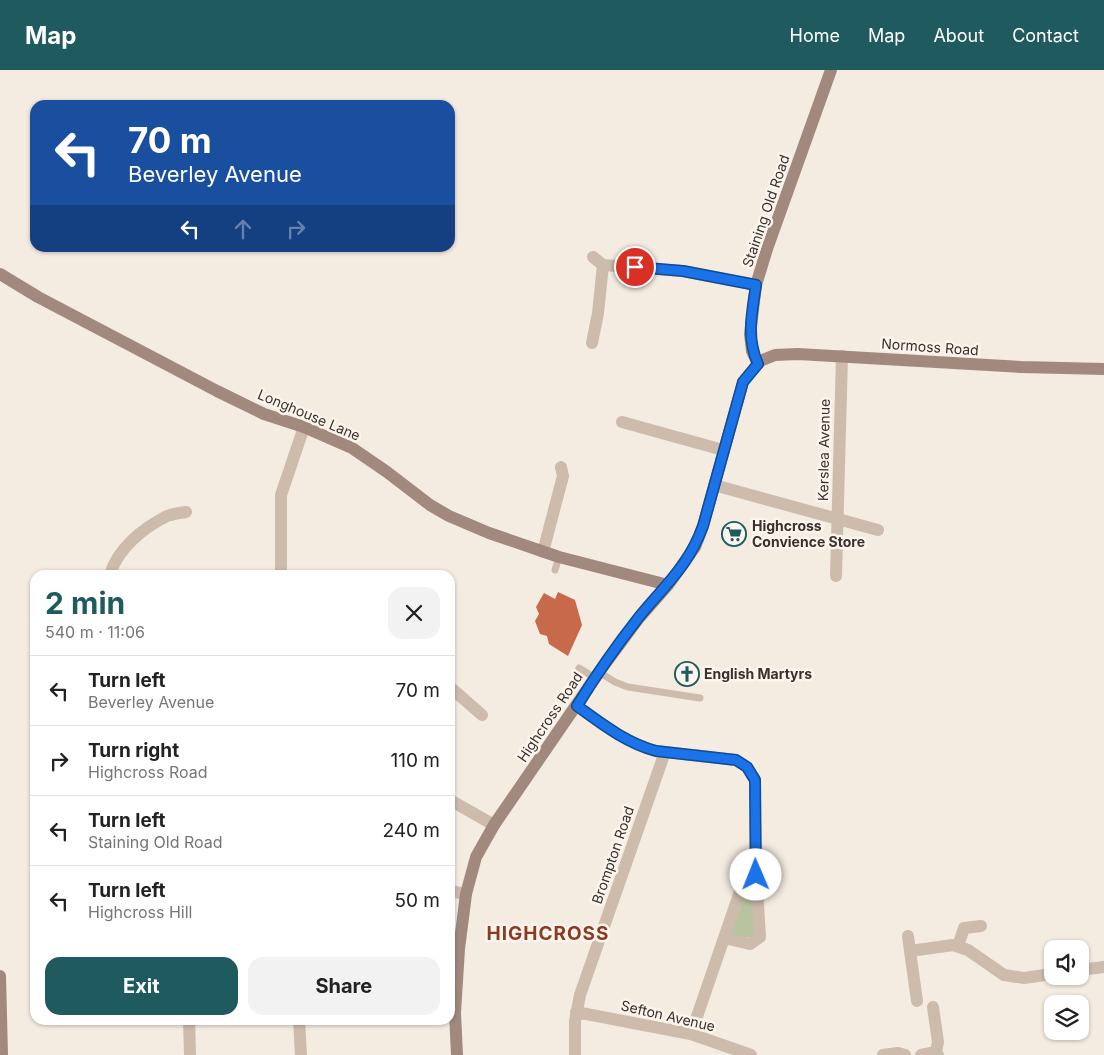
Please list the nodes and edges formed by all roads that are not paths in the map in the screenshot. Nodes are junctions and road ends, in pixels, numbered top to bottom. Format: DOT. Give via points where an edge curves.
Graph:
graph roads {
  1 [pos="831,70"];
  2 [pos="0,274"];
  3 [pos="756,285"];
  4 [pos="592,343"];
  5 [pos="842,356"];
  6 [pos="758,364"];
  7 [pos="1104,369"];
  8 [pos="622,422"];
  9 [pos="304,427"];
  10 [pos="723,450"];
  11 [pos="561,467"];
  12 [pos="714,484"];
  13 [pos="186,512"];
  14 [pos="838,520"];
  15 [pos="878,530"];
  16 [pos="543,552"];
  17 [pos="560,557"];
  18 [pos="112,570"];
  19 [pos="281,570"];
  20 [pos="554,570"];
  21 [pos="836,576"];
  22 [pos="668,585"];
  23 [pos="579,668"];
  24 [pos="597,675"];
  25 [pos="455,691"];
  26 [pos="700,698"];
  27 [pos="577,706"];
  28 [pos="482,715"];
  29 [pos="665,752"];
  30 [pos="455,803"];
  31 [pos="494,824"];
  32 [pos="755,857"];
  33 [pos="455,892"];
  34 [pos="466,894"];
  35 [pos="981,926"];
  36 [pos="908,936"];
  37 [pos="724,938"];
  38 [pos="958,946"];
  39 [pos="910,951"];
  40 [pos="1104,967"];
  41 [pos="1089,969"];
  42 [pos="1044,975"];
  43 [pos="0,976"];
  44 [pos="917,1001"];
  45 [pos="933,1007"];
  46 [pos="576,1012"];
  47 [pos="189,1025"];
  48 [pos="299,1025"];
  49 [pos="691,1034"];
  50 [pos="937,1054"];
  51 [pos="2,1055"];
  52 [pos="190,1055"];
  53 [pos="301,1055"];
  54 [pos="457,1055"];
  55 [pos="575,1055"];
  56 [pos="751,1055"];
  57 [pos="883,1055"];
  58 [pos="905,1055"];
  59 [pos="921,1055"];
  1 -- 3 [label="main road, Staining Old Road"];
  2 -- 9 [label="main road, Longhouse Lane" via="216,391 264,414"];
  3 -- 4 [label="street" via="683,271 598,261 598,313"];
  3 -- 6 [label="main road, Staining Old Road" via="750,334"];
  5 -- 6 [label="main road, Normoss Road" via="784,354"];
  5 -- 7 [label="main road, Normoss Road"];
  5 -- 14 [label="street, Kerslea Avenue"];
  6 -- 10 [label="main road, Highcross Road" via="743,382"];
  8 -- 10 [label="street"];
  9 -- 16 [label="main road, Longhouse Lane" via="352,448 449,516"];
  9 -- 19 [label="street" via="281,494"];
  10 -- 12 [label="main road, Highcross Road"];
  11 -- 16 [label="street" via="563,476"];
  12 -- 14 [label="street"];
  12 -- 22 [label="main road, Highcross Road" via="695,547"];
  13 -- 18 [label="street" via="168,516 137,536 121,552"];
  14 -- 15 [label="street"];
  14 -- 21 [label="street, Kerslea Avenue"];
  16 -- 17 [label="main road, Longhouse Lane"];
  17 -- 20 [label="lane"];
  17 -- 22 [label="main road, Longhouse Lane"];
  22 -- 24 [label="main road, Highcross Road"];
  23 -- 24 [label="lane"];
  24 -- 26 [label="lane" via="628,687"];
  24 -- 27 [label="main road, Highcross Road"];
  25 -- 28 [label="street"];
  27 -- 29 [label="street" via="627,740"];
  27 -- 31 [label="main road, Highcross Road"];
  29 -- 32 [label="street" via="736,760 747,767 755,780"];
  29 -- 46 [label="street, Brompton Road"];
  30 -- 31 [label="street"];
  31 -- 34 [label="main road, Highcross Road" via="476,857"];
  32 -- 37 [label="street" via="735,902"];
  32 -- 37 [label="street" via="760,937 750,944"];
  33 -- 34 [label="street"];
  34 -- 54 [label="main road, Highcross Road" via="455,1014"];
  35 -- 38 [label="street" via="964,928"];
  36 -- 39 [label="street"];
  37 -- 49 [label="street"];
  38 -- 39 [label="street"];
  38 -- 42 [label="street" via="1004,975 1024,978"];
  39 -- 44 [label="street"];
  40 -- 41 [label="street"];
  43 -- 51 [label="main road"];
  45 -- 50 [label="street"];
  46 -- 49 [label="street, Sefton Avenue"];
  46 -- 55 [label="street, Brompton Road"];
  47 -- 52 [label="street"];
  48 -- 53 [label="street"];
  49 -- 56 [label="street, Sefton Avenue"];
  50 -- 59 [label="street"];
  57 -- 58 [label="street"];
}
